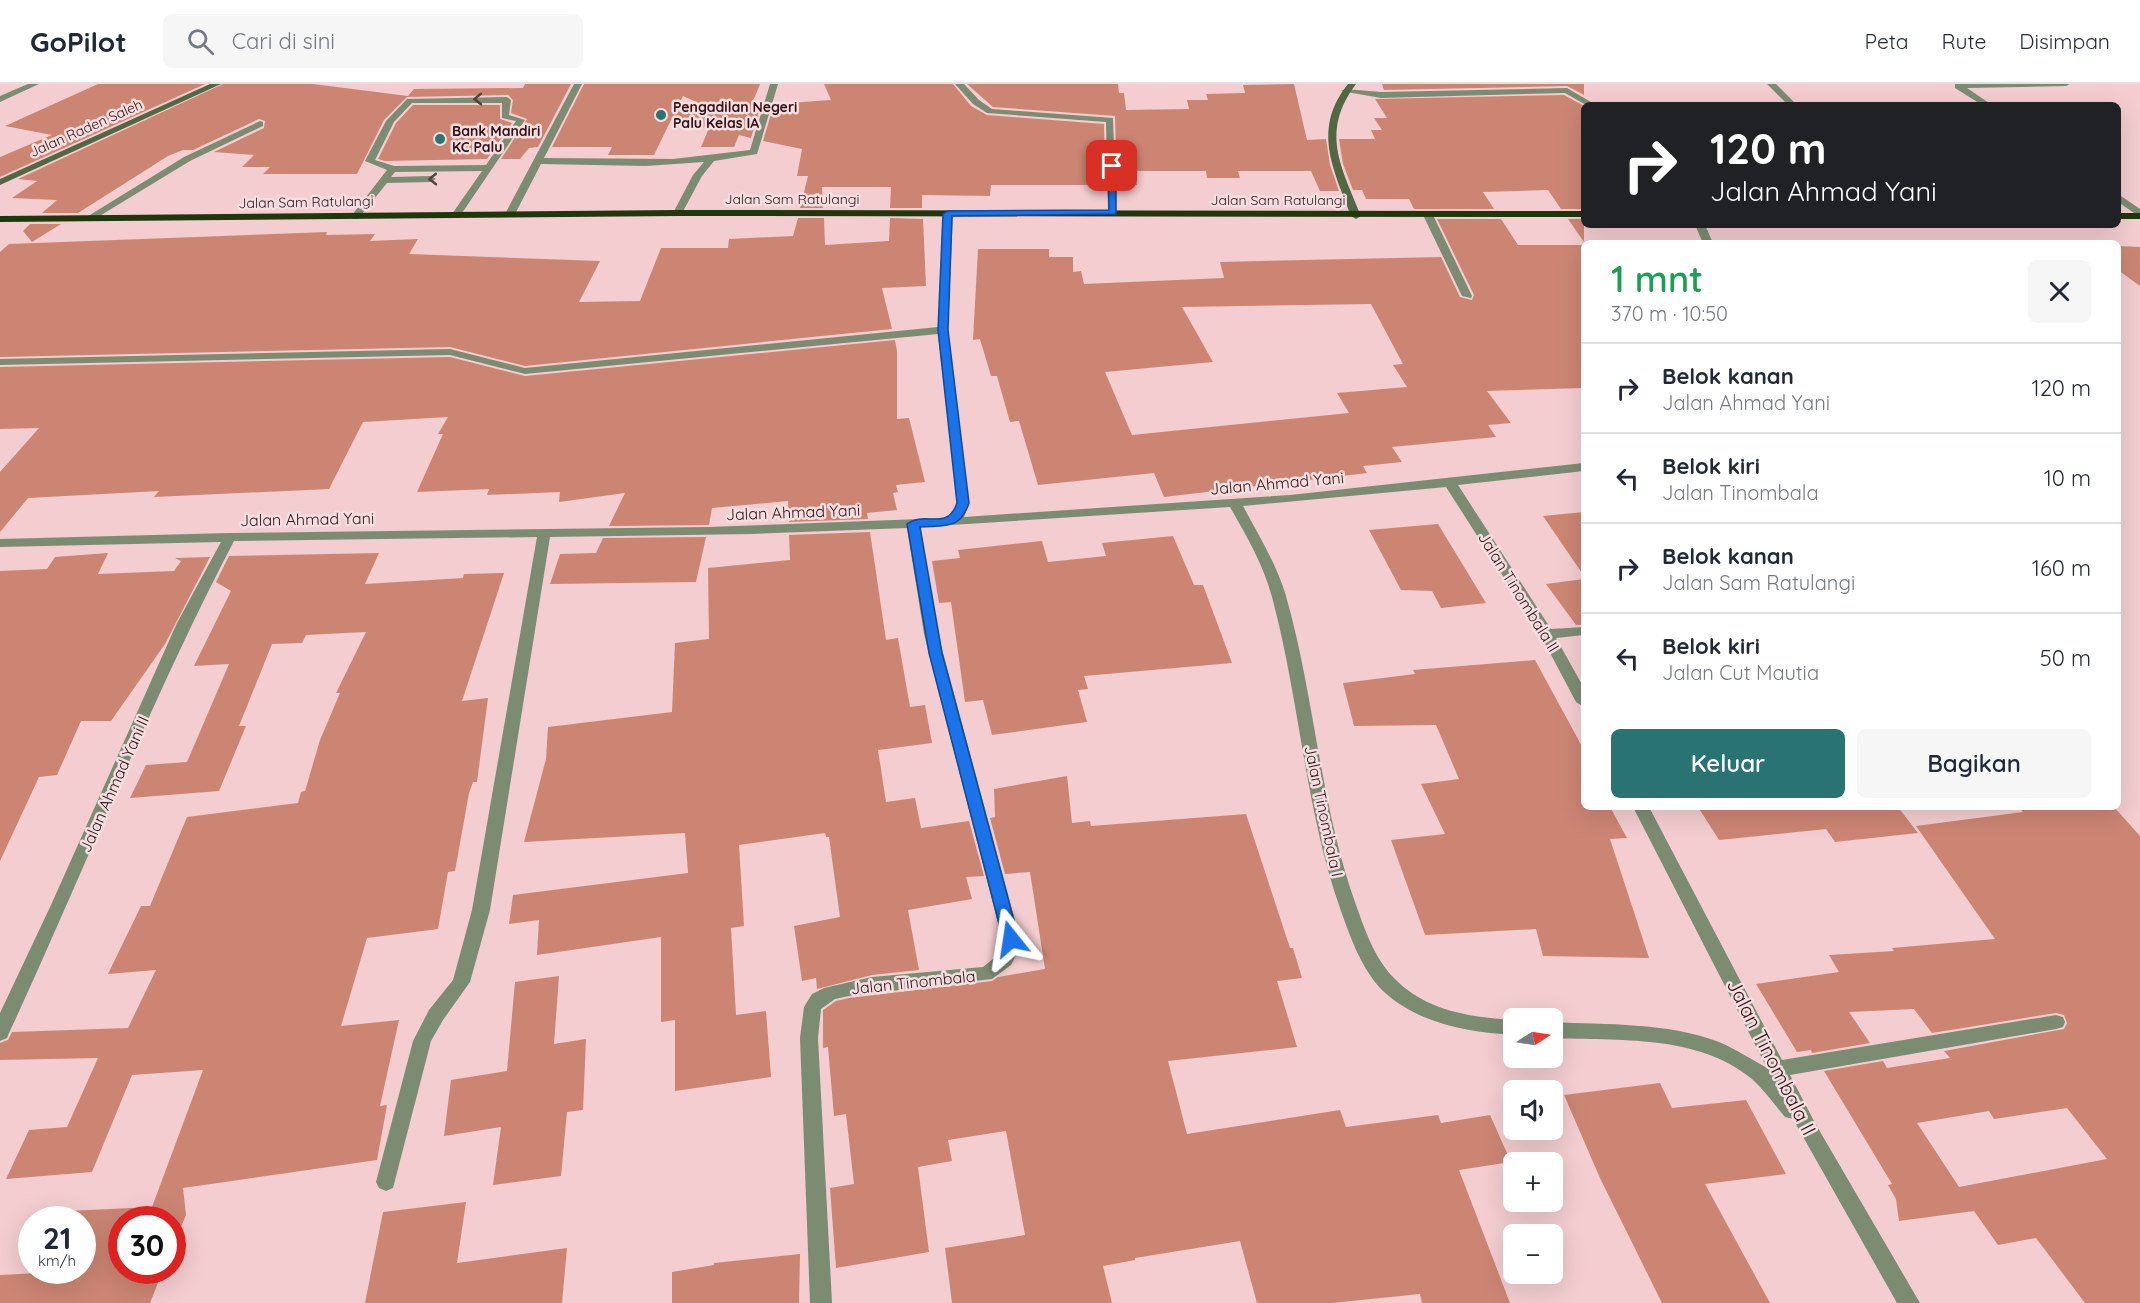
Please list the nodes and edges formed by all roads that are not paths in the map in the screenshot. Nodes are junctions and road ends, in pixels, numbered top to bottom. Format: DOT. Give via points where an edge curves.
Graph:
graph roads {
  1 [pos="35,84"];
  2 [pos="217,84"];
  3 [pos="578,84"];
  4 [pos="774,84"];
  5 [pos="959,84"];
  6 [pos="1771,84"];
  7 [pos="2066,84"];
  8 [pos="1957,85"];
  9 [pos="1349,87"];
  10 [pos="0,99"];
  11 [pos="1587,102"];
  12 [pos="1791,102"];
  13 [pos="1983,102"];
  14 [pos="260,124"];
  15 [pos="539,161"];
  16 [pos="710,161"];
  17 [pos="487,168"];
  18 [pos="393,169"];
  19 [pos="482,178"];
  20 [pos="384,180"];
  21 [pos="0,183"];
  22 [pos="2121,199"];
  23 [pos="1113,212"];
  24 [pos="678,213"];
  25 [pos="457,214"];
  26 [pos="510,214"];
  27 [pos="948,214"];
  28 [pos="1581,214"];
  29 [pos="1428,215"];
  30 [pos="2140,215"];
  31 [pos="1356,216"];
  32 [pos="2121,216"];
  33 [pos="355,217"];
  34 [pos="90,218"];
  35 [pos="0,219"];
  36 [pos="1467,296"];
  37 [pos="943,330"];
  38 [pos="0,362"];
  39 [pos="1581,467"];
  40 [pos="1451,484"];
  41 [pos="1235,504"];
  42 [pos="952,521"];
  43 [pos="913,524"];
  44 [pos="544,533"];
  45 [pos="230,537"];
  46 [pos="0,543"];
  47 [pos="1581,631"];
  48 [pos="1547,634"];
  49 [pos="1581,696"];
  50 [pos="1643,810"];
  51 [pos="2056,1022"];
  52 [pos="1503,1027"];
  53 [pos="1563,1031"];
  54 [pos="0,1033"];
  55 [pos="1776,1069"];
  56 [pos="1808,1129"];
  57 [pos="386,1182"];
  58 [pos="821,1303"];
  59 [pos="1909,1303"];
  1 -- 10 [label="street"];
  2 -- 21 [label="street, Jalan Raden Saleh"];
  3 -- 15 [label="street"];
  4 -- 16 [label="street" via="754,152"];
  5 -- 23 [label="street" via="990,111 1110,120"];
  6 -- 12 [label="street"];
  7 -- 8 [label="street"];
  8 -- 13 [label="street"];
  9 -- 11 [label="street" via="1381,95 1568,90"];
  9 -- 31 [label="street" via="1330,136 1333,156"];
  14 -- 34 [label="street" via="188,159"];
  15 -- 16 [label="street"];
  15 -- 26 [label="street"];
  16 -- 24 [label="street"];
  17 -- 18 [label="street"];
  17 -- 18 [label="street, one-way" via="521,120 505,116 507,100 410,101 390,121 370,161"];
  17 -- 19 [label="street"];
  18 -- 20 [label="street"];
  19 -- 20 [label="street, one-way"];
  19 -- 25 [label="street"];
  20 -- 33 [label="street"];
  22 -- 30 [label="street"];
  23 -- 27 [label="highway, Jalan Sam Ratulangi"];
  23 -- 31 [label="highway, Jalan Sam Ratulangi"];
  24 -- 26 [label="highway, Jalan Sam Ratulangi"];
  24 -- 27 [label="highway, Jalan Sam Ratulangi"];
  25 -- 26 [label="highway, Jalan Sam Ratulangi"];
  25 -- 33 [label="highway, Jalan Sam Ratulangi"];
  27 -- 37 [label="street"];
  28 -- 29 [label="highway, Jalan Sam Ratulangi"];
  29 -- 31 [label="highway, Jalan Sam Ratulangi"];
  29 -- 36 [label="street"];
  30 -- 32 [label="highway"];
  33 -- 34 [label="highway, Jalan Sam Ratulangi"];
  34 -- 35 [label="highway, Jalan Sam Ratulangi"];
  37 -- 38 [label="street" via="525,370 510,370 450,352"];
  37 -- 42 [label="street" via="963,503"];
  39 -- 40 [label="street, Jalan Ahmad Yani"];
  40 -- 41 [label="street, Jalan Ahmad Yani"];
  40 -- 48 [label="street, Jalan Tinombala II"];
  41 -- 42 [label="street, Jalan Ahmad Yani"];
  41 -- 52 [label="street, Jalan Tinombala I" via="1270,570 1289,638 1329,847 1360,939 1378,972 1403,997 1453,1020"];
  42 -- 43 [label="street, Jalan Ahmad Yani"];
  43 -- 44 [label="street, Jalan Ahmad Yani"];
  43 -- 58 [label="street, Jalan Tinombala" via="931,633 1011,939 1010,952 1003,964 986,974 844,988 816,1003 809,1022 809,1038"];
  44 -- 45 [label="street, Jalan Ahmad Yani"];
  44 -- 57 [label="street" via="471,954 461,982 422,1041"];
  45 -- 46 [label="street, Jalan Ahmad Yani"];
  45 -- 54 [label="street, Jalan Ahmad Yani II" via="184,623"];
  47 -- 48 [label="street"];
  48 -- 49 [label="street, Jalan Tinombala II"];
  50 -- 55 [label="street, Jalan Tinombala II"];
  51 -- 55 [label="street"];
  53 -- 56 [label="street" via="1653,1037 1716,1049 1758,1073"];
  55 -- 56 [label="street, Jalan Tinombala II"];
  56 -- 59 [label="street, Jalan Tinombala II"];
}
